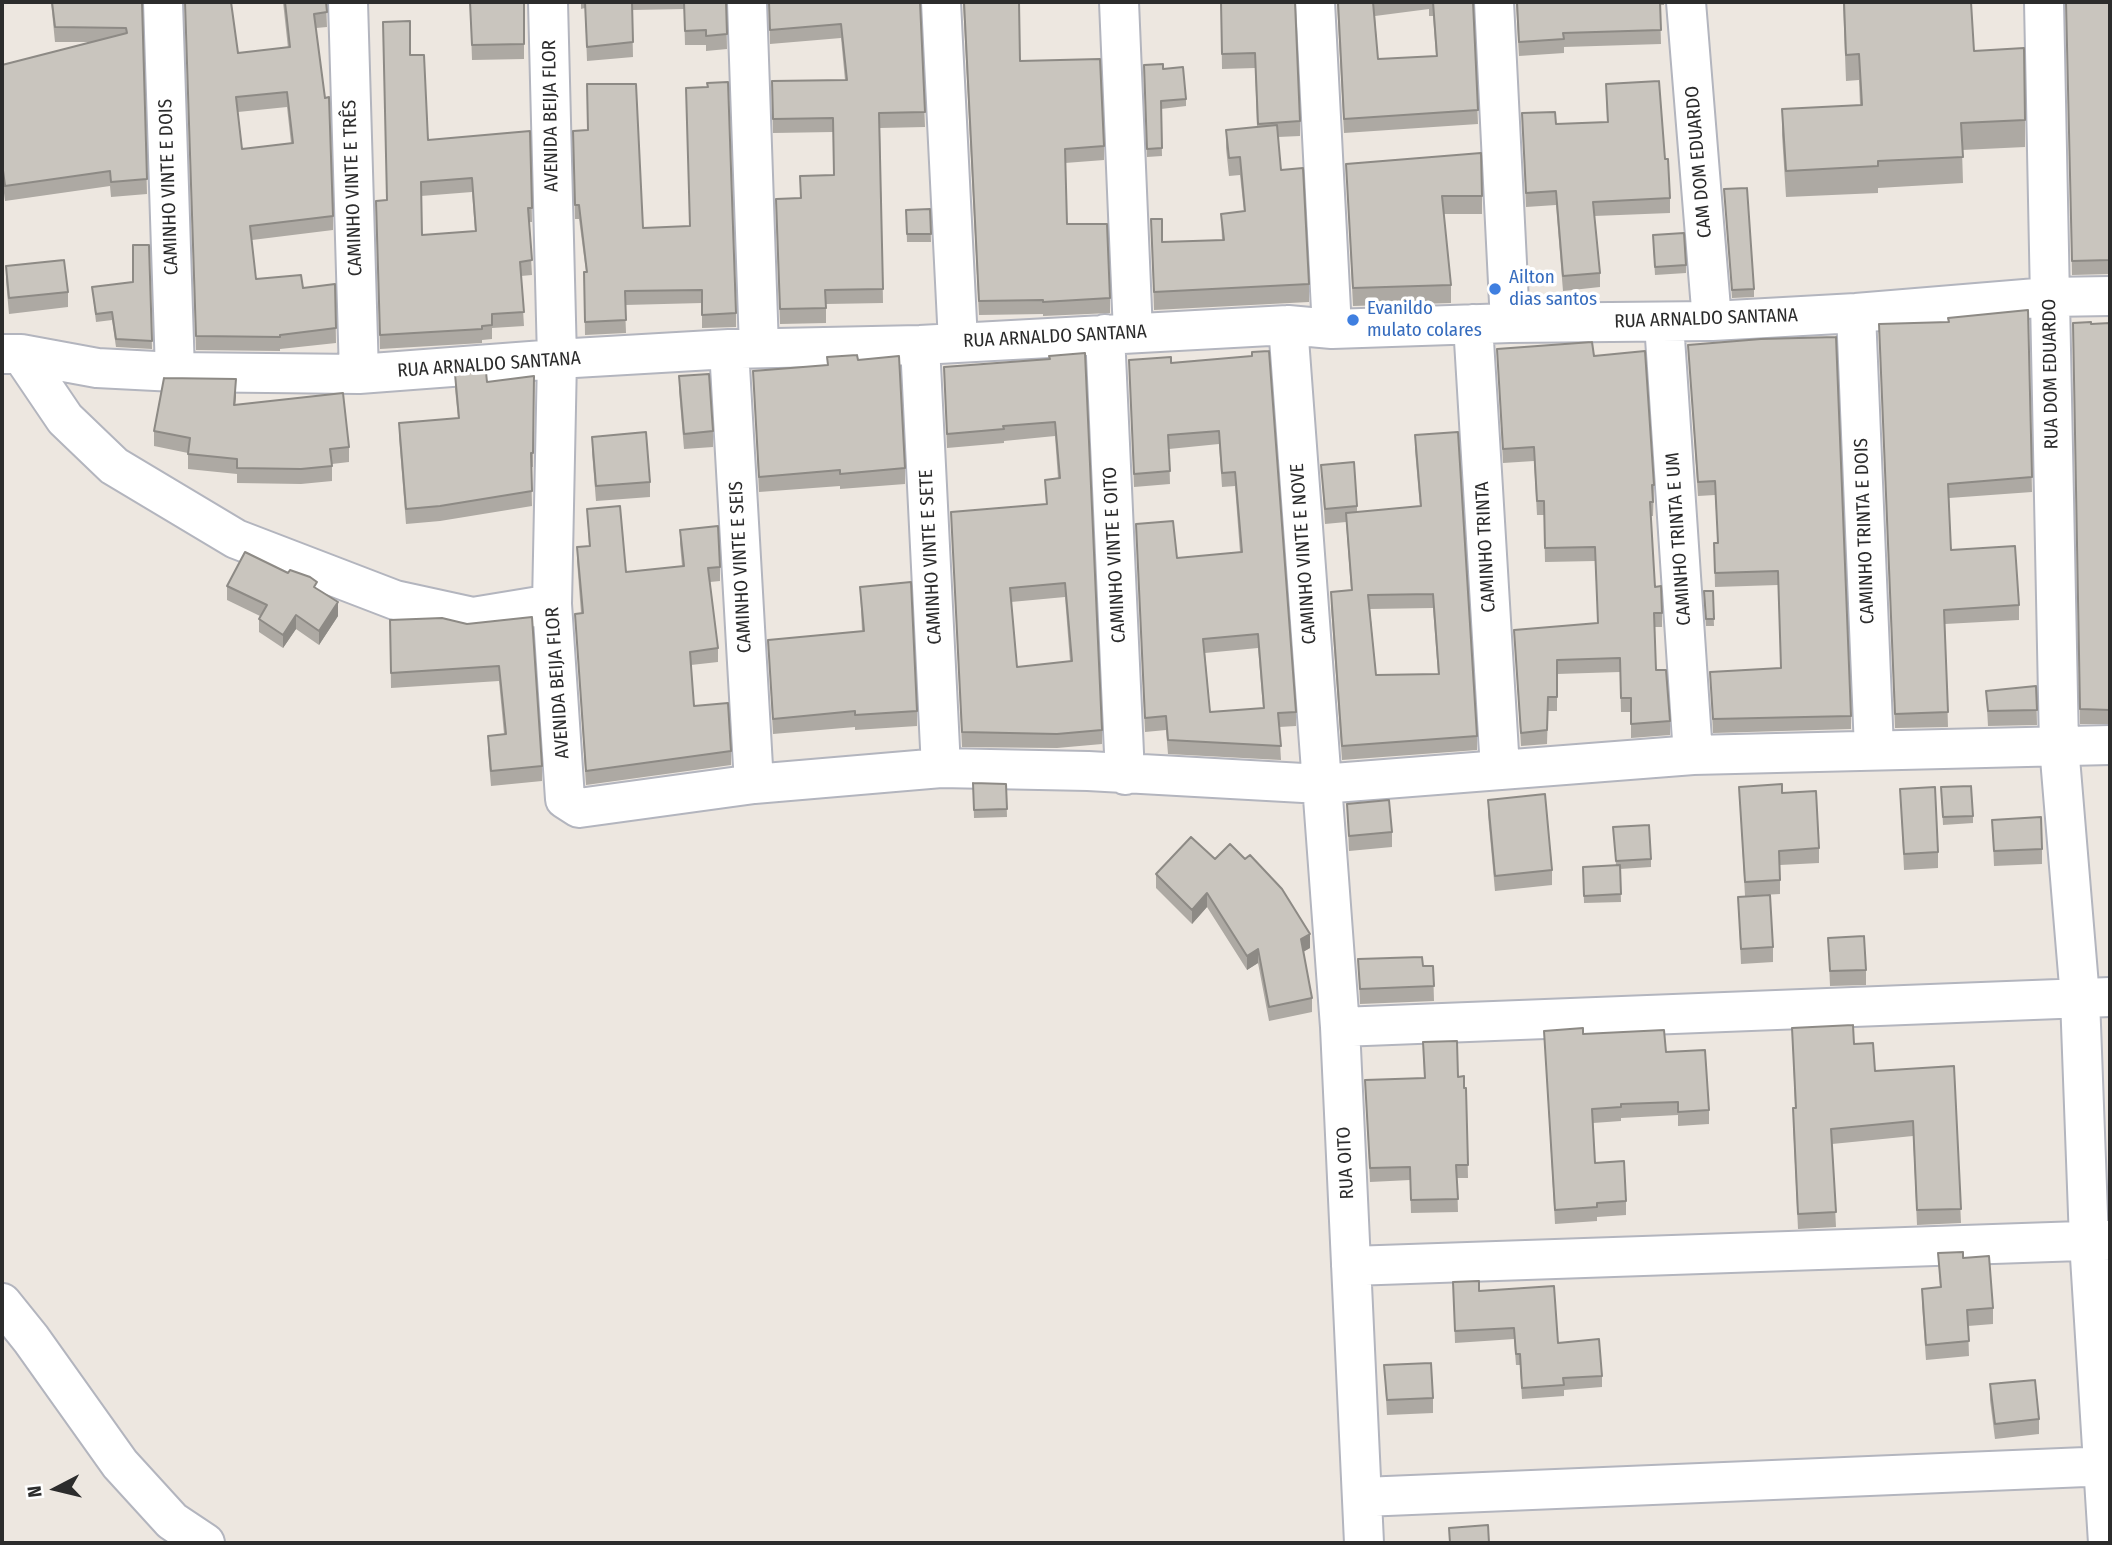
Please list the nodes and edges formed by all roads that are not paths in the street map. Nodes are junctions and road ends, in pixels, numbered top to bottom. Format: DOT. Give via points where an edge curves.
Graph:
graph roads {
  1 [pos="163,2"];
  2 [pos="348,2"];
  3 [pos="548,2"];
  4 [pos="747,2"];
  5 [pos="941,2"];
  6 [pos="1119,2"];
  7 [pos="1315,2"];
  8 [pos="1493,2"];
  9 [pos="1686,2"];
  10 [pos="2044,2"];
  11 [pos="2110,296"];
  12 [pos="2049,298"];
  13 [pos="1856,313"];
  14 [pos="1712,321"];
  15 [pos="1510,323"];
  16 [pos="1664,323"];
  17 [pos="1288,324"];
  18 [pos="1473,324"];
  19 [pos="1332,329"];
  20 [pos="1119,334"];
  21 [pos="958,342"];
  22 [pos="920,345"];
  23 [pos="744,349"];
  24 [pos="11,354"];
  25 [pos="557,359"];
  26 [pos="175,372"];
  27 [pos="359,374"];
  28 [pos="552,604"];
  29 [pos="2110,745"];
  30 [pos="2059,747"];
  31 [pos="1874,749"];
  32 [pos="1693,755"];
  33 [pos="941,768"];
  34 [pos="1500,769"];
  35 [pos="1125,775"];
  36 [pos="754,784"];
  37 [pos="1321,784"];
  38 [pos="2095,998"];
  39 [pos="1340,1027"];
  40 [pos="2100,1240"];
  41 [pos="1351,1266"];
  42 [pos="2,1303"];
  43 [pos="2107,1466"];
  44 [pos="1363,1497"];
  45 [pos="205,1543"];
  46 [pos="1364,1543"];
  47 [pos="2108,1543"];
  1 -- 26 [label="street, CAMINHO VINTE E DOIS"];
  2 -- 27 [label="street, CAMINHO VINTE E TRÊS"];
  3 -- 25 [label="street, AVENIDA BEIJA FLOR"];
  4 -- 23 [label="street, CAMINHO VINTE E SEIS"];
  5 -- 21 [label="street"];
  6 -- 20 [label="street, CAMINHO VINTE E OITO"];
  7 -- 19 [label="street"];
  8 -- 15 [label="street"];
  9 -- 14 [label="street, CAM DOM EDUARDO"];
  10 -- 12 [label="street, RUA DOM EDUARDO"];
  11 -- 12 [label="street, RUA ARNALDO SANTANA"];
  12 -- 13 [label="street, RUA ARNALDO SANTANA"];
  12 -- 30 [label="street, RUA DOM EDUARDO"];
  13 -- 14 [label="street, RUA ARNALDO SANTANA"];
  13 -- 31 [label="street, CAMINHO TRINTA E DOIS"];
  14 -- 16 [label="street, RUA ARNALDO SANTANA"];
  15 -- 16 [label="street, RUA ARNALDO SANTANA"];
  15 -- 18 [label="street, RUA ARNALDO SANTANA"];
  16 -- 32 [label="street, CAMINHO TRINTA E UM"];
  17 -- 19 [label="street, RUA ARNALDO SANTANA"];
  17 -- 20 [label="street, RUA ARNALDO SANTANA"];
  17 -- 37 [label="street, CAMINHO VINTE E NOVE"];
  18 -- 19 [label="street, RUA ARNALDO SANTANA"];
  18 -- 34 [label="street, CAMINHO TRINTA"];
  20 -- 21 [label="street, RUA ARNALDO SANTANA"];
  20 -- 35 [label="street, CAMINHO VINTE E OITO"];
  21 -- 22 [label="street, RUA ARNALDO SANTANA"];
  22 -- 23 [label="street, RUA ARNALDO SANTANA"];
  22 -- 33 [label="street, CAMINHO VINTE E SETE"];
  23 -- 25 [label="street, RUA ARNALDO SANTANA"];
  23 -- 36 [label="street, CAMINHO VINTE E SEIS"];
  24 -- 26 [label="street, RUA ARNALDO SANTANA" via="97,368"];
  24 -- 28 [label="street" via="65,419 114,466 236,539 395,600 473,617"];
  25 -- 27 [label="street, RUA ARNALDO SANTANA"];
  25 -- 28 [label="street, AVENIDA BEIJA FLOR"];
  26 -- 27 [label="street, RUA ARNALDO SANTANA"];
  28 -- 36 [label="street, AVENIDA BEIJA FLOR" via="565,799 579,808"];
  29 -- 30 [label="street, AVENIDA BEIJA FLOR"];
  30 -- 31 [label="street, AVENIDA BEIJA FLOR"];
  30 -- 38 [label="street, RUA DOM EDUARDO"];
  31 -- 32 [label="street, AVENIDA BEIJA FLOR"];
  32 -- 34 [label="street, AVENIDA BEIJA FLOR"];
  33 -- 35 [label="street, AVENIDA BEIJA FLOR"];
  33 -- 36 [label="street, AVENIDA BEIJA FLOR"];
  34 -- 37 [label="street, AVENIDA BEIJA FLOR"];
  35 -- 37 [label="street, AVENIDA BEIJA FLOR"];
  37 -- 39 [label="street, RUA OITO"];
  38 -- 39 [label="street"];
  38 -- 40 [label="street, RUA DOM EDUARDO"];
  39 -- 41 [label="street, RUA OITO"];
  40 -- 41 [label="street"];
  40 -- 43 [label="street, RUA DOM EDUARDO"];
  41 -- 44 [label="street, RUA OITO"];
  42 -- 45 [label="street" via="120,1464 172,1521"];
  43 -- 44 [label="street"];
  43 -- 47 [label="street, RUA DOM EDUARDO"];
  44 -- 46 [label="street, RUA OITO"];
}
